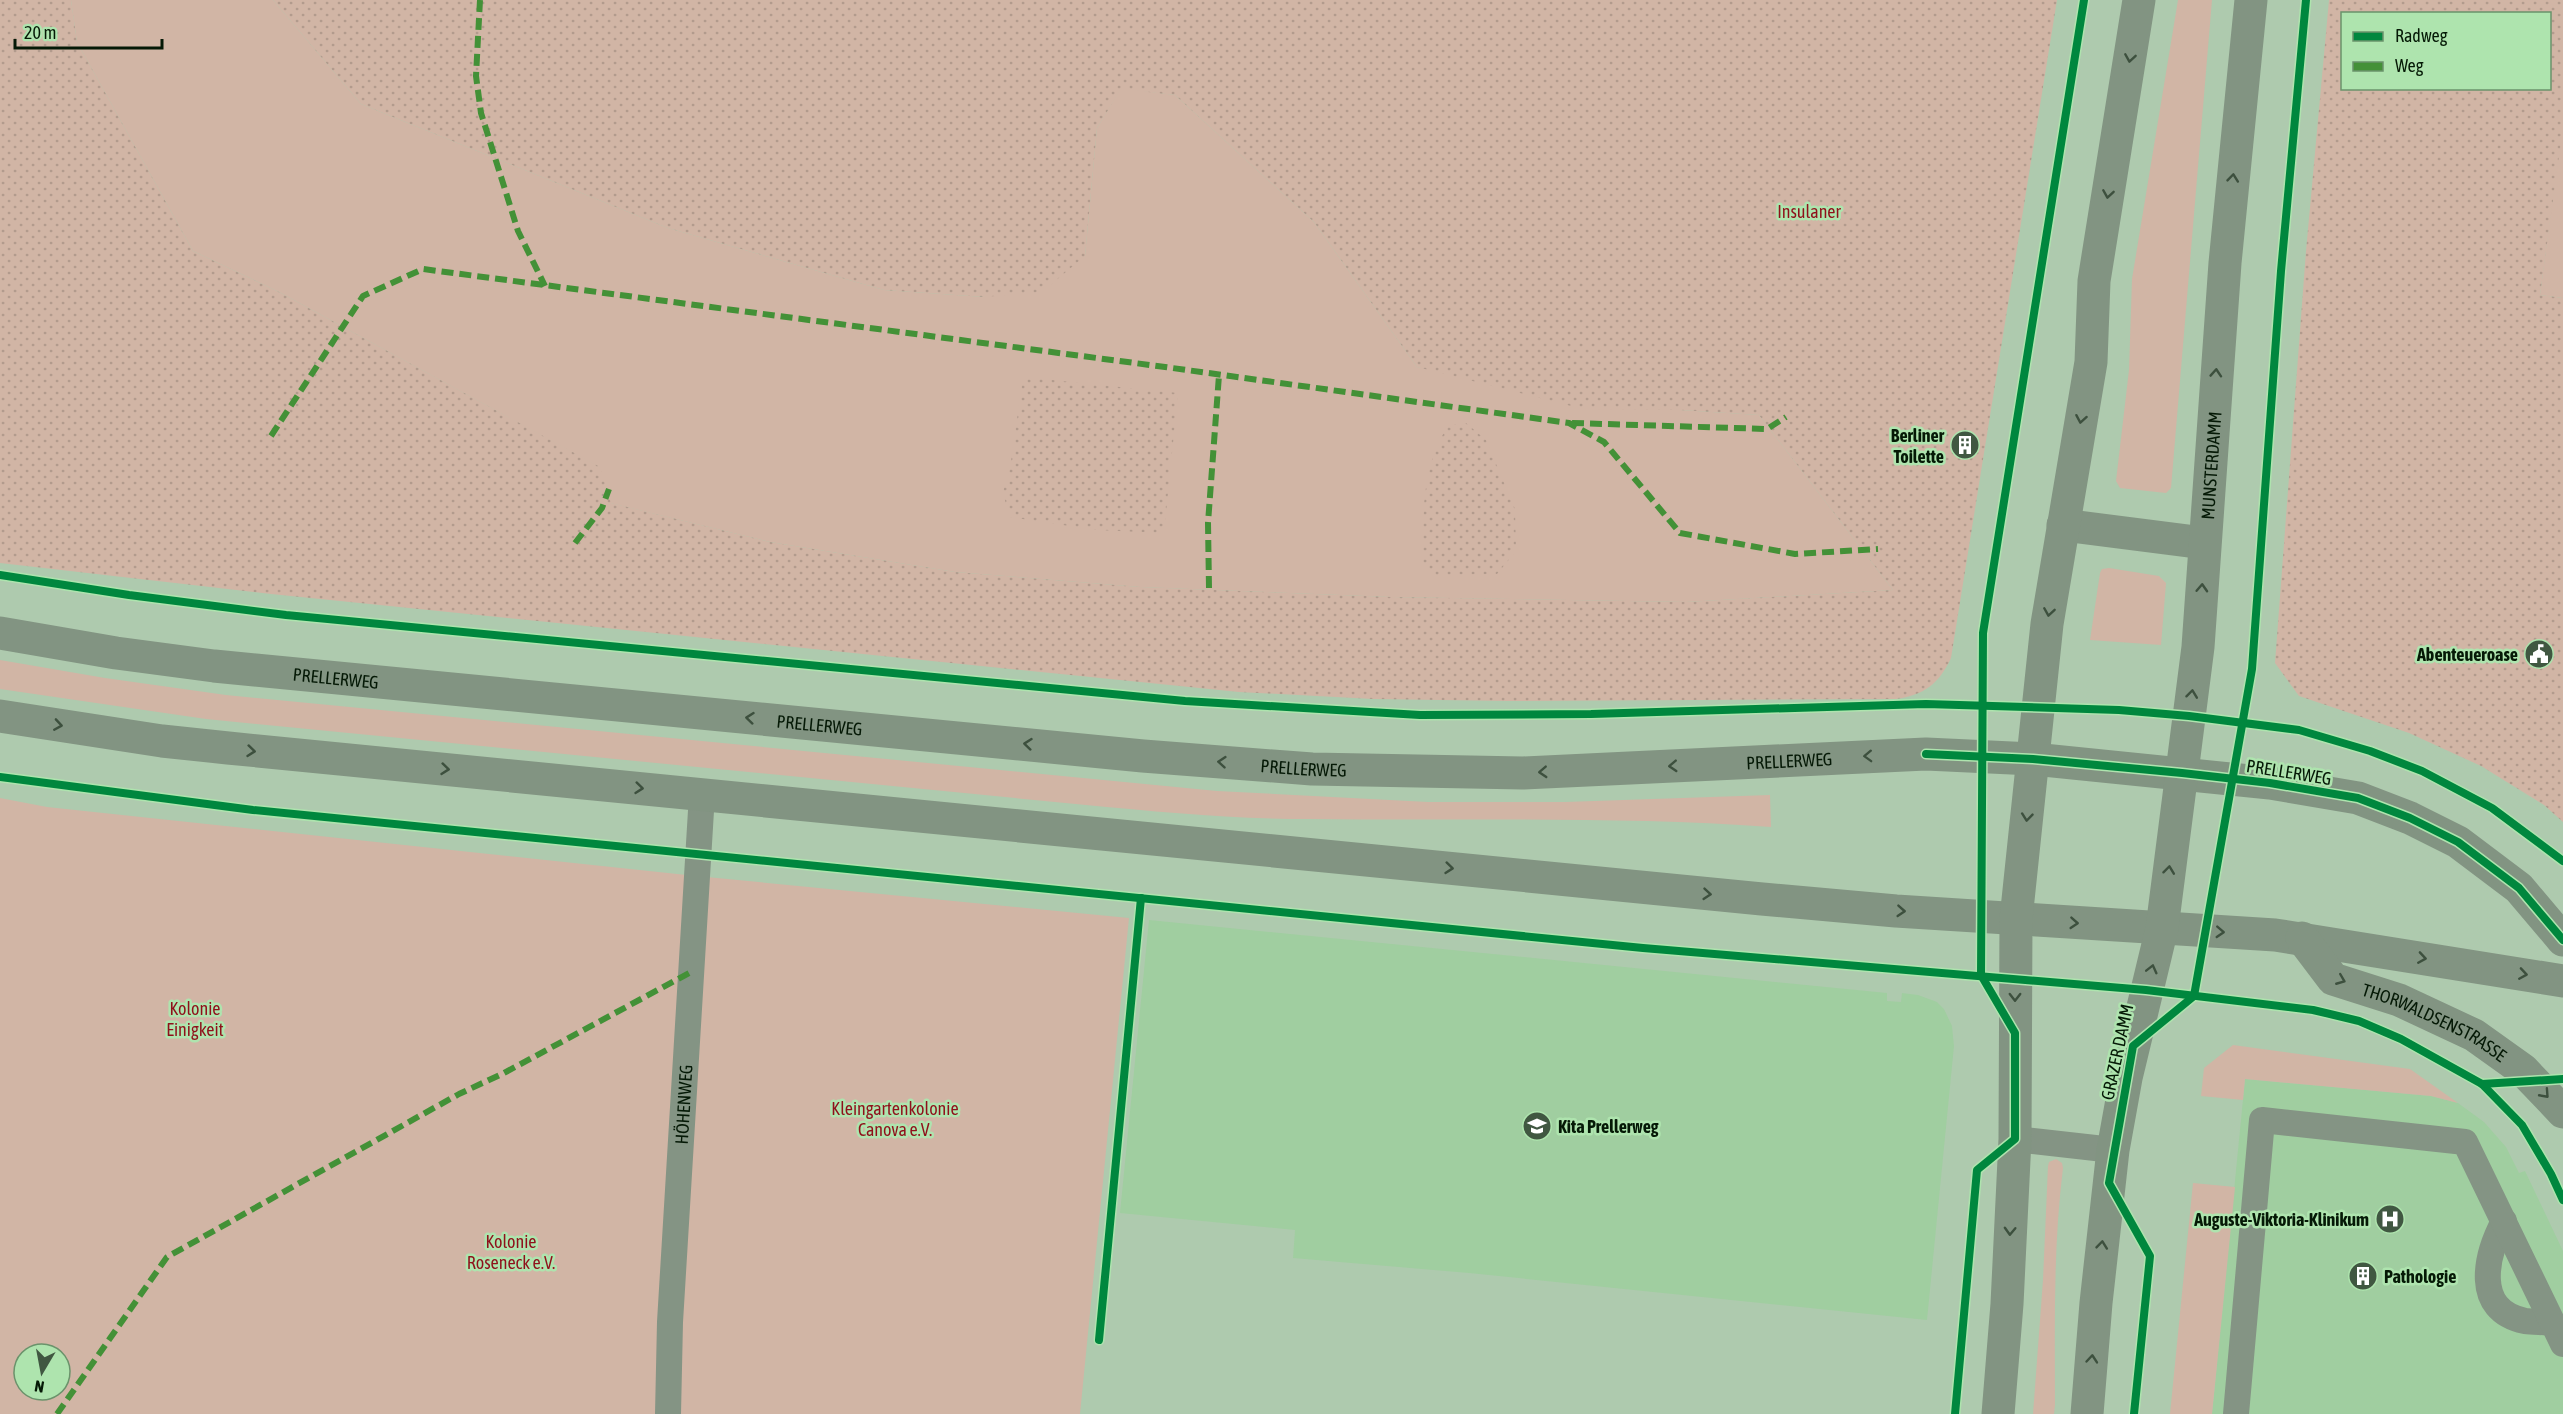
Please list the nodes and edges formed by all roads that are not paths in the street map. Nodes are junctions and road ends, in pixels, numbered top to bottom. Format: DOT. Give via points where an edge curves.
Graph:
graph roads {
  1 [pos="2139,0"];
  2 [pos="2251,0"];
  3 [pos="2063,525"];
  4 [pos="2204,543"];
  5 [pos="0,633"];
  6 [pos="0,716"];
  7 [pos="2033,759"];
  8 [pos="2182,773"];
  9 [pos="702,794"];
  10 [pos="2016,919"];
  11 [pos="2162,928"];
  12 [pos="2302,938"];
  13 [pos="2563,940"];
  14 [pos="2563,981"];
  15 [pos="2563,1112"];
  16 [pos="2014,1139"];
  17 [pos="2114,1150"];
  18 [pos="2504,1221"];
  19 [pos="2558,1334"];
  20 [pos="668,1414"];
  21 [pos="1998,1414"];
  22 [pos="2087,1414"];
  23 [pos="2236,1414"];
  1 -- 3 [label="main road, one-way" via="2094,281 2091,362"];
  4 -- 2 [label="main road, MUNSTERDAMM, one-way" via="2225,263"];
  3 -- 4 [label="main road"];
  3 -- 7 [label="main road, one-way" via="2047,624"];
  8 -- 4 [label="main road, MUNSTERDAMM, one-way" via="2198,647"];
  7 -- 5 [label="main road, PRELLERWEG, one-way" via="1890,755 1523,773 1312,769 214,666"];
  6 -- 9 [label="main road, one-way" via="217,747"];
  7 -- 8 [label="main road, PRELLERWEG"];
  7 -- 10 [label="main road, one-way"];
  11 -- 8 [label="main road, MUNSTERDAMM, one-way"];
  8 -- 13 [label="main road, PRELLERWEG" via="2358,798 2410,818 2458,842 2519,888"];
  9 -- 10 [label="main road, one-way" via="1750,898"];
  9 -- 20 [label="lane, HÖHENWEG" via="670,1322"];
  10 -- 11 [label="main road, one-way"];
  10 -- 16 [label="main road, one-way"];
  11 -- 12 [label="main road, one-way"];
  17 -- 11 [label="main road, GRAZER DAMM, one-way" via="2126,1078"];
  12 -- 14 [label="main road, one-way"];
  12 -- 15 [label="main road, THORWALDSENSTRASSE, one-way" via="2333,979 2399,1000 2474,1035 2523,1070"];
  16 -- 17 [label="lane"];
  16 -- 21 [label="main road, one-way"];
  22 -- 17 [label="main road, GRAZER DAMM, one-way"];
  18 -- 19 [label="lane"];
  18 -- 19 [label="lane" via="2487,1265 2487,1283 2494,1301 2506,1313"];
  18 -- 23 [label="lane" via="2465,1142 2262,1119"];
}
